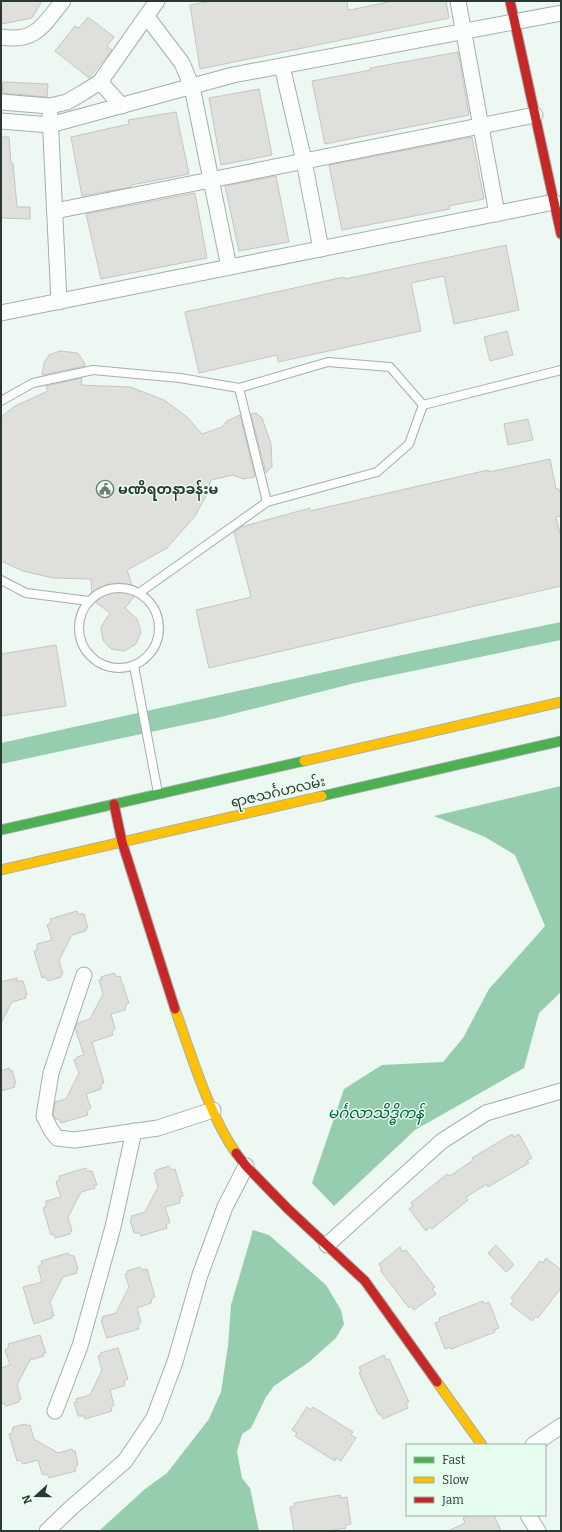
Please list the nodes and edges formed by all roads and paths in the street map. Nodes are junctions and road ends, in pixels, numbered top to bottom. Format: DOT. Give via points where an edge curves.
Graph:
graph roads {
  1 [pos="63,1"];
  2 [pos="158,1"];
  3 [pos="458,1"];
  4 [pos="510,1"];
  5 [pos="561,13"];
  6 [pos="146,17"];
  7 [pos="514,22"];
  8 [pos="464,31"];
  9 [pos="1,37"];
  10 [pos="282,66"];
  11 [pos="100,82"];
  12 [pos="192,86"];
  13 [pos="1,102"];
  14 [pos="50,106"];
  15 [pos="122,106"];
  16 [pos="535,115"];
  17 [pos="1,121"];
  18 [pos="50,125"];
  19 [pos="480,126"];
  20 [pos="304,161"];
  21 [pos="211,180"];
  22 [pos="554,202"];
  23 [pos="55,211"];
  24 [pos="497,214"];
  25 [pos="561,234"];
  26 [pos="321,249"];
  27 [pos="229,267"];
  28 [pos="59,302"];
  29 [pos="1,313"];
  30 [pos="561,370"];
  31 [pos="239,388"];
  32 [pos="1,401"];
  33 [pos="422,406"];
  34 [pos="267,502"];
  35 [pos="1,580"];
  36 [pos="139,592"];
  37 [pos="89,601"];
  38 [pos="134,666"];
  39 [pos="561,702"];
  40 [pos="561,742"];
  41 [pos="158,794"];
  42 [pos="114,804"];
  43 [pos="1,830"];
  44 [pos="122,842"];
  45 [pos="1,870"];
  46 [pos="84,975"];
  47 [pos="561,1091"];
  48 [pos="213,1110"];
  49 [pos="134,1131"];
  50 [pos="246,1166"];
  51 [pos="327,1245"];
  52 [pos="55,1411"];
  53 [pos="561,1426"];
  54 [pos="481,1444"];
  55 [pos="534,1444"];
  56 [pos="529,1516"];
  57 [pos="47,1531"];
  58 [pos="538,1531"];
  1 -- 9 [label="street" via="39,30 16,40"];
  2 -- 6 [label="street"];
  3 -- 8 [label="street"];
  4 -- 7 [label="main road"];
  5 -- 7 [label="street"];
  6 -- 11 [label="street"];
  6 -- 12 [label="street" via="182,63"];
  7 -- 8 [label="street"];
  7 -- 16 [label="main road"];
  8 -- 10 [label="street"];
  8 -- 19 [label="street"];
  10 -- 12 [label="street"];
  10 -- 20 [label="street"];
  11 -- 14 [label="street" via="67,102"];
  11 -- 15 [label="street"];
  12 -- 15 [label="street"];
  12 -- 21 [label="street"];
  13 -- 14 [label="street"];
  14 -- 18 [label="street"];
  15 -- 18 [label="street"];
  16 -- 19 [label="street"];
  16 -- 22 [label="main road"];
  17 -- 18 [label="street"];
  18 -- 23 [label="street"];
  19 -- 20 [label="street"];
  19 -- 24 [label="street"];
  20 -- 21 [label="street"];
  20 -- 26 [label="street"];
  21 -- 23 [label="street"];
  21 -- 27 [label="street"];
  22 -- 24 [label="street"];
  22 -- 25 [label="main road"];
  23 -- 28 [label="street"];
  24 -- 26 [label="street"];
  26 -- 27 [label="street"];
  27 -- 28 [label="street"];
  28 -- 29 [label="street"];
  30 -- 33 [label="lane"];
  31 -- 32 [label="lane" via="180,378 93,370 33,383"];
  31 -- 33 [label="lane" via="328,362 390,366"];
  31 -- 34 [label="lane"];
  33 -- 34 [label="lane" via="409,444 377,472"];
  34 -- 36 [label="lane"];
  35 -- 37 [label="lane" via="26,593"];
  36 -- 37 [label="lane" via="112,588"];
  36 -- 38 [label="lane" via="152,604 160,630 155,647 143,661"];
  37 -- 38 [label="lane" via="79,626 87,652 109,667"];
  38 -- 41 [label="lane"];
  39 -- 41 [label="main road, ရာဇသင်္ဂဟလမ်း"];
  40 -- 44 [label="main road, ရာဇသင်္ဂဟလမ်း"];
  41 -- 42 [label="main road, ရာဇသင်္ဂဟလမ်း"];
  42 -- 43 [label="main road, ရာဇသင်္ဂဟလမ်း"];
  42 -- 44 [label="main road"];
  44 -- 45 [label="main road, ရာဇသင်္ဂဟလမ်း"];
  44 -- 48 [label="main road" via="171,1000"];
  46 -- 49 [label="street" via="51,1074 44,1116 58,1138 75,1140"];
  47 -- 51 [label="street" via="486,1113 442,1141"];
  48 -- 49 [label="street" via="158,1128"];
  48 -- 50 [label="main road" via="227,1140"];
  49 -- 52 [label="street" via="111,1235 80,1346"];
  50 -- 51 [label="main road"];
  50 -- 57 [label="street" via="225,1207 200,1275 175,1362 154,1418 125,1461"];
  51 -- 54 [label="main road" via="365,1281"];
  53 -- 55 [label="street"];
  56 -- 58 [label="street"];
}
